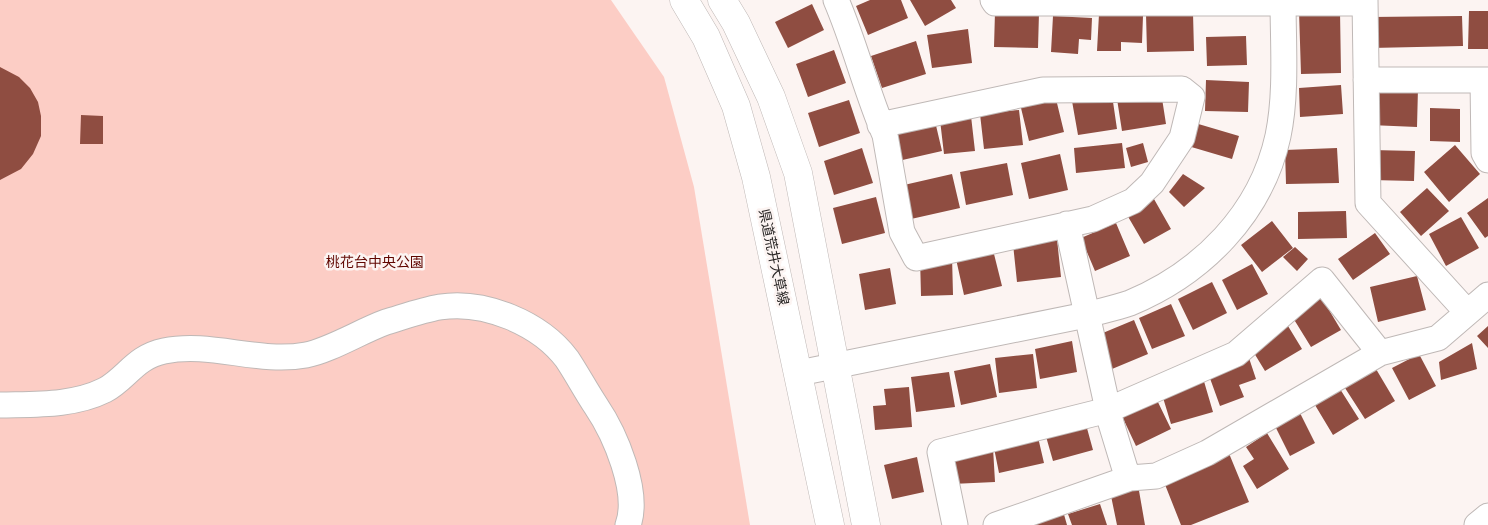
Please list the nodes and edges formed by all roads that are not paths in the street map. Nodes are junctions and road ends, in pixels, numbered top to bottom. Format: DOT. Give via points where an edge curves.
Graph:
graph roads {
  1 [pos="684,0"];
  2 [pos="722,0"];
  3 [pos="836,0"];
  4 [pos="993,0"];
  5 [pos="1283,1"];
  6 [pos="1364,1"];
  7 [pos="1366,80"];
  8 [pos="1486,80"];
  9 [pos="880,125"];
  10 [pos="1488,160"];
  11 [pos="1067,224"];
  12 [pos="1488,295"];
  13 [pos="1468,312"];
  14 [pos="1086,315"];
  15 [pos="1380,353"];
  16 [pos="836,365"];
  17 [pos="799,373"];
  18 [pos="0,405"];
  19 [pos="1108,410"];
  20 [pos="1130,478"];
  21 [pos="1488,516"];
  22 [pos="628,525"];
  23 [pos="830,525"];
  24 [pos="866,525"];
  25 [pos="955,525"];
  26 [pos="996,525"];
  27 [pos="1477,525"];
  1 -- 17 [label="main road, 県道荒井大草線" via="706,37 736,106 756,177"];
  2 -- 16 [label="main road" via="771,98 798,173"];
  3 -- 9 [label="street" via="851,34"];
  4 -- 5 [label="street" via="995,3"];
  5 -- 6 [label="street"];
  5 -- 14 [label="street" via="1282,104 1278,135 1265,177 1244,215 1194,266 1129,303"];
  6 -- 7 [label="street"];
  7 -- 8 [label="street"];
  7 -- 13 [label="street" via="1368,203"];
  8 -- 10 [label="street" via="1484,153"];
  9 -- 11 [label="street" via="885,135 902,232 916,258"];
  9 -- 11 [label="street" via="1044,90 1182,89 1192,97 1182,138 1152,183 1133,201 1093,219"];
  11 -- 14 [label="street"];
  12 -- 13 [label="street"];
  13 -- 15 [label="street" via="1438,338"];
  14 -- 16 [label="street"];
  14 -- 19 [label="street"];
  15 -- 19 [label="street" via="1322,280 1236,354"];
  15 -- 20 [label="street" via="1207,453 1156,476"];
  16 -- 17 [label="street"];
  16 -- 24 [label="main road"];
  17 -- 23 [label="main road, 県道荒井大草線"];
  18 -- 22 [label="street" via="77,400 107,389 137,362 162,351 186,348 274,358 307,355 386,322 441,307 496,311 533,329 566,358 601,414 621,450 628,480 631,516"];
  19 -- 20 [label="street"];
  19 -- 25 [label="street" via="940,452"];
  20 -- 26 [label="street"];
  21 -- 27 [label="street"];
}
